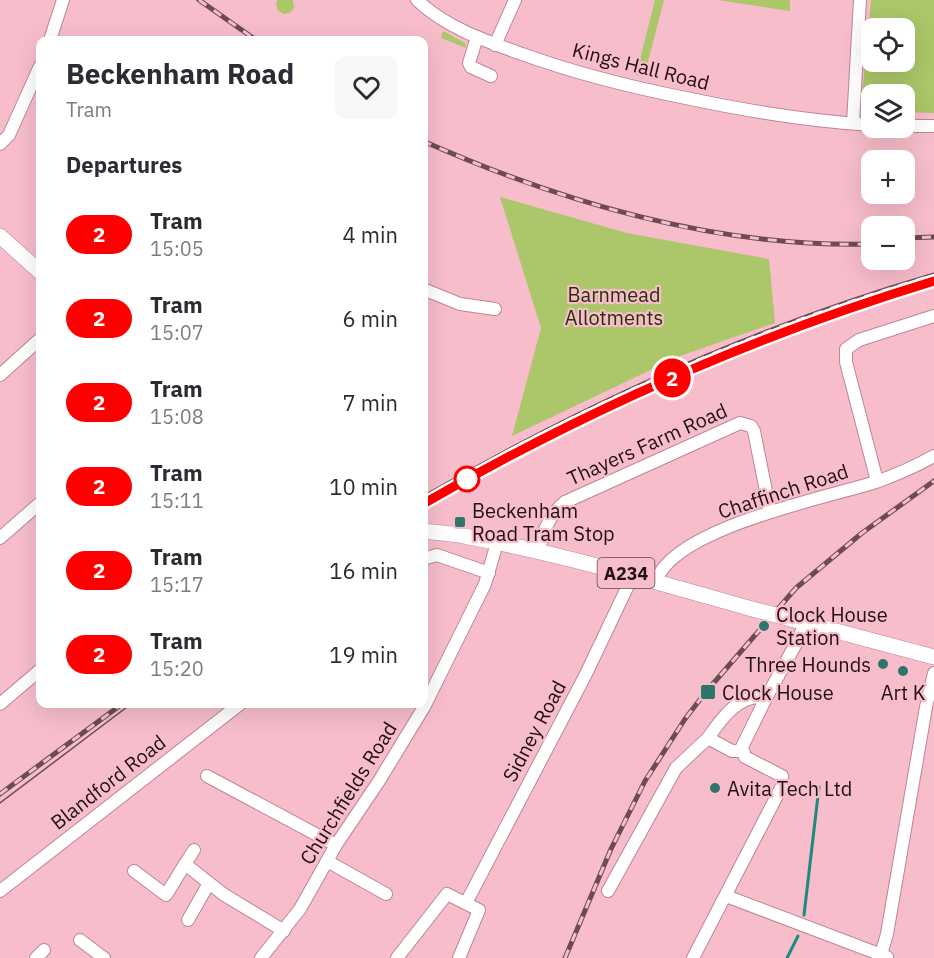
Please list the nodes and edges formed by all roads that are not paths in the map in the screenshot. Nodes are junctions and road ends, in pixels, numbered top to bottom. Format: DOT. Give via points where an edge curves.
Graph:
graph roads {
  1 [pos="63,0"];
  2 [pos="417,0"];
  3 [pos="515,0"];
  4 [pos="860,0"];
  5 [pos="51,36"];
  6 [pos="477,38"];
  7 [pos="495,45"];
  8 [pos="36,75"];
  9 [pos="491,76"];
  10 [pos="853,123"];
  11 [pos="861,124"];
  12 [pos="915,126"];
  13 [pos="934,126"];
  14 [pos="0,144"];
  15 [pos="0,236"];
  16 [pos="36,268"];
  17 [pos="428,290"];
  18 [pos="495,309"];
  19 [pos="934,316"];
  20 [pos="36,343"];
  21 [pos="0,375"];
  22 [pos="934,456"];
  23 [pos="878,481"];
  24 [pos="36,506"];
  25 [pos="770,511"];
  26 [pos="428,522"];
  27 [pos="428,532"];
  28 [pos="461,535"];
  29 [pos="0,538"];
  30 [pos="497,543"];
  31 [pos="539,552"];
  32 [pos="428,558"];
  33 [pos="489,573"];
  34 [pos="633,575"];
  35 [pos="656,581"];
  36 [pos="798,621"];
  37 [pos="934,657"];
  38 [pos="36,673"];
  39 [pos="934,673"];
  40 [pos="766,698"];
  41 [pos="428,699"];
  42 [pos="0,704"];
  43 [pos="235,708"];
  44 [pos="423,708"];
  45 [pos="708,738"];
  46 [pos="742,751"];
  47 [pos="207,776"];
  48 [pos="336,845"];
  49 [pos="194,850"];
  50 [pos="327,861"];
  51 [pos="185,864"];
  52 [pos="134,871"];
  53 [pos="209,883"];
  54 [pos="0,891"];
  55 [pos="608,891"];
  56 [pos="386,894"];
  57 [pos="726,896"];
  58 [pos="466,903"];
  59 [pos="188,920"];
  60 [pos="284,931"];
  61 [pos="80,940"];
  62 [pos="883,957"];
  63 [pos="104,958"];
  64 [pos="261,958"];
  65 [pos="398,958"];
  66 [pos="459,958"];
  67 [pos="693,958"];
  1 -- 5 [label="street"];
  2 -- 6 [label="street, Kings Hall Road"];
  3 -- 7 [label="street"];
  4 -- 10 [label="street"];
  6 -- 7 [label="street, Kings Hall Road"];
  6 -- 9 [label="street" via="469,63"];
  7 -- 10 [label="street, Kings Hall Road" via="636,88 743,110"];
  8 -- 14 [label="street" via="9,135"];
  10 -- 11 [label="street, Kings Hall Road"];
  12 -- 13 [label="street"];
  15 -- 16 [label="main road"];
  17 -- 18 [label="street" via="460,304"];
  19 -- 23 [label="street" via="859,340 846,349 846,362"];
  20 -- 21 [label="street"];
  22 -- 23 [label="street, Chaffinch Road"];
  23 -- 25 [label="street, Chaffinch Road"];
  24 -- 29 [label="street"];
  25 -- 31 [label="street, Thayers Farm Road" via="754,431 740,423 565,502 547,524"];
  25 -- 35 [label="street, Chaffinch Road" via="693,545 665,565"];
  26 -- 28 [label="main road, A234"];
  27 -- 28 [label="main road, A234"];
  28 -- 30 [label="main road, A234"];
  30 -- 31 [label="main road, A234"];
  30 -- 33 [label="street, Churchfields Road"];
  31 -- 34 [label="main road, A234"];
  32 -- 33 [label="street" via="437,555"];
  33 -- 41 [label="street, Churchfields Road"];
  34 -- 35 [label="main road, A234"];
  34 -- 58 [label="street, Sidney Road" via="586,674"];
  35 -- 36 [label="main road, A234, bridge"];
  36 -- 37 [label="main road, A234"];
  36 -- 40 [label="street" via="798,640"];
  38 -- 42 [label="street"];
  39 -- 62 [label="street"];
  40 -- 45 [label="street" via="757,696 732,709"];
  40 -- 46 [label="street"];
  43 -- 54 [label="street, Blandford Road"];
  44 -- 48 [label="street, Churchfields Road"];
  45 -- 46 [label="street" via="732,751"];
  45 -- 55 [label="street" via="676,768"];
  46 -- 57 [label="street" via="745,757 782,776 783,783"];
  47 -- 48 [label="street"];
  48 -- 50 [label="street, Churchfields Road"];
  49 -- 51 [label="street"];
  50 -- 56 [label="street"];
  50 -- 60 [label="street, Churchfields Road"];
  51 -- 52 [label="street" via="166,895"];
  51 -- 53 [label="street"];
  53 -- 59 [label="street"];
  53 -- 60 [label="street"];
  57 -- 62 [label="street"];
  57 -- 67 [label="street"];
  58 -- 65 [label="street" via="447,894"];
  58 -- 66 [label="street" via="480,910"];
  60 -- 64 [label="street, Churchfields Road"];
  61 -- 63 [label="street"];
}
